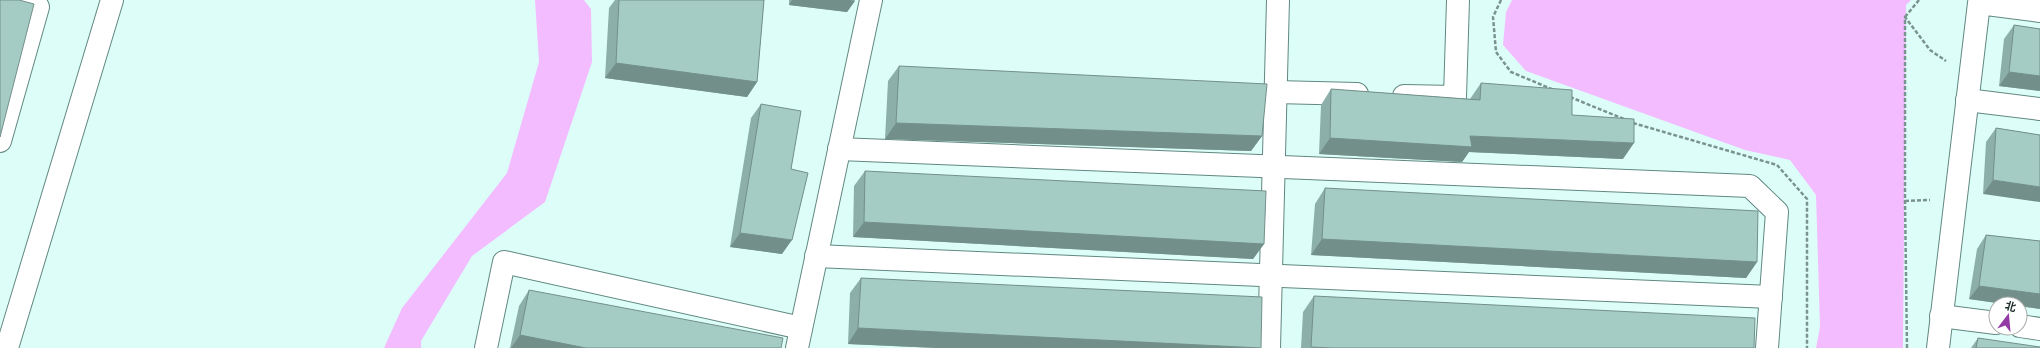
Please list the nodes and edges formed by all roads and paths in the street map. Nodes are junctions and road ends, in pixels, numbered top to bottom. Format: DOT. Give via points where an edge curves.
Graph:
graph roads {
  1 [pos="9,0"];
  2 [pos="112,0"];
  3 [pos="871,0"];
  4 [pos="1278,0"];
  5 [pos="1458,0"];
  6 [pos="1919,0"];
  7 [pos="2040,11"];
  8 [pos="1905,17"];
  9 [pos="1970,77"];
  10 [pos="1276,92"];
  11 [pos="1967,100"];
  12 [pos="2040,109"];
  13 [pos="0,141"];
  14 [pos="839,149"];
  15 [pos="1274,166"];
  16 [pos="816,256"];
  17 [pos="1271,275"];
  18 [pos="1771,297"];
  19 [pos="1941,316"];
  20 [pos="1988,322"];
  21 [pos="2028,327"];
  22 [pos="2040,329"];
  23 [pos="799,338"];
  24 [pos="7,348"];
  25 [pos="486,348"];
  26 [pos="1269,348"];
  27 [pos="1768,348"];
  28 [pos="1907,348"];
  29 [pos="1938,348"];
  1 -- 13 [label="street" via="38,7"];
  2 -- 24 [label="street"];
  3 -- 14 [label="street"];
  4 -- 10 [label="street"];
  5 -- 10 [label="street" via="1455,97"];
  6 -- 8 [label="path"];
  7 -- 9 [label="street" via="1979,3"];
  8 -- 9 [label="path" via="1930,50"];
  8 -- 28 [label="path" via="1904,201"];
  9 -- 11 [label="street"];
  10 -- 15 [label="street"];
  11 -- 12 [label="street"];
  11 -- 19 [label="street"];
  14 -- 15 [label="street"];
  14 -- 16 [label="street"];
  15 -- 17 [label="street"];
  15 -- 18 [label="street" via="1750,186 1777,212"];
  16 -- 17 [label="street"];
  16 -- 23 [label="street"];
  17 -- 18 [label="street"];
  17 -- 26 [label="street"];
  18 -- 27 [label="street"];
  19 -- 20 [label="street"];
  19 -- 29 [label="street"];
  21 -- 22 [label="street"];
  23 -- 25 [label="street" via="504,262"];
}
